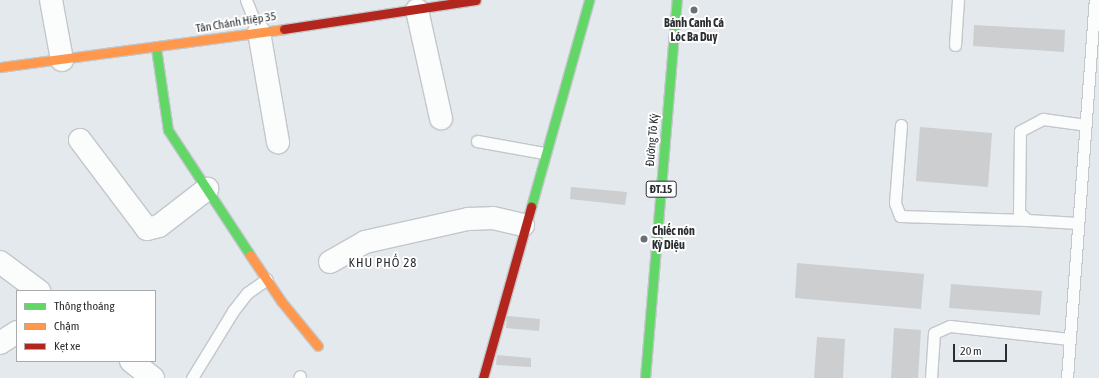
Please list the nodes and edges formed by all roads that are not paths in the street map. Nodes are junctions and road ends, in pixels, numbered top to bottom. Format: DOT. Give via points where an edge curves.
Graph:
graph roads {
  1 [pos="51,0"];
  2 [pos="246,0"];
  3 [pos="476,0"];
  4 [pos="589,0"];
  5 [pos="677,0"];
  6 [pos="958,0"];
  7 [pos="1096,2"];
  8 [pos="445,3"];
  9 [pos="417,10"];
  10 [pos="259,32"];
  11 [pos="955,45"];
  12 [pos="156,48"];
  13 [pos="62,60"];
  14 [pos="0,67"];
  15 [pos="441,118"];
  16 [pos="901,125"];
  17 [pos="1086,125"];
  18 [pos="80,140"];
  19 [pos="477,141"];
  20 [pos="278,142"];
  21 [pos="544,153"];
  22 [pos="206,189"];
  23 [pos="1027,220"];
  24 [pos="1078,223"];
  25 [pos="523,225"];
  26 [pos="0,262"];
  27 [pos="330,262"];
  28 [pos="266,279"];
  29 [pos="38,290"];
  30 [pos="16,333"];
  31 [pos="1069,339"];
  32 [pos="0,343"];
  33 [pos="318,346"];
  34 [pos="132,362"];
  35 [pos="153,378"];
  36 [pos="192,378"];
  37 [pos="483,378"];
  38 [pos="645,378"];
  39 [pos="931,378"];
  40 [pos="1066,378"];
  1 -- 13 [label="street"];
  2 -- 10 [label="lane"];
  3 -- 8 [label="street, Tân Chánh Hiệp 35"];
  4 -- 21 [label="street"];
  5 -- 38 [label="street, Đường Tô Ký / ĐT.15"];
  6 -- 11 [label="lane"];
  7 -- 17 [label="lane"];
  8 -- 9 [label="street, Tân Chánh Hiệp 35"];
  9 -- 10 [label="street, Tân Chánh Hiệp 35"];
  9 -- 15 [label="street"];
  10 -- 12 [label="street, Tân Chánh Hiệp 35"];
  10 -- 20 [label="street"];
  12 -- 13 [label="street, Tân Chánh Hiệp 35"];
  12 -- 22 [label="street" via="168,130"];
  13 -- 14 [label="street, Tân Chánh Hiệp 35"];
  16 -- 23 [label="lane" via="895,203 900,216"];
  17 -- 23 [label="lane" via="1043,119 1020,131 1019,212"];
  17 -- 24 [label="lane"];
  18 -- 22 [label="street" via="147,229 159,226"];
  19 -- 21 [label="lane"];
  21 -- 25 [label="street"];
  22 -- 28 [label="street"];
  23 -- 24 [label="lane"];
  24 -- 31 [label="lane"];
  25 -- 27 [label="street" via="493,218 468,219 356,245"];
  25 -- 37 [label="street"];
  26 -- 29 [label="street"];
  28 -- 33 [label="street"];
  28 -- 36 [label="lane" via="233,311"];
  30 -- 32 [label="street"];
  31 -- 39 [label="lane" via="950,326 934,333"];
  31 -- 40 [label="lane"];
  34 -- 35 [label="street"];
}
